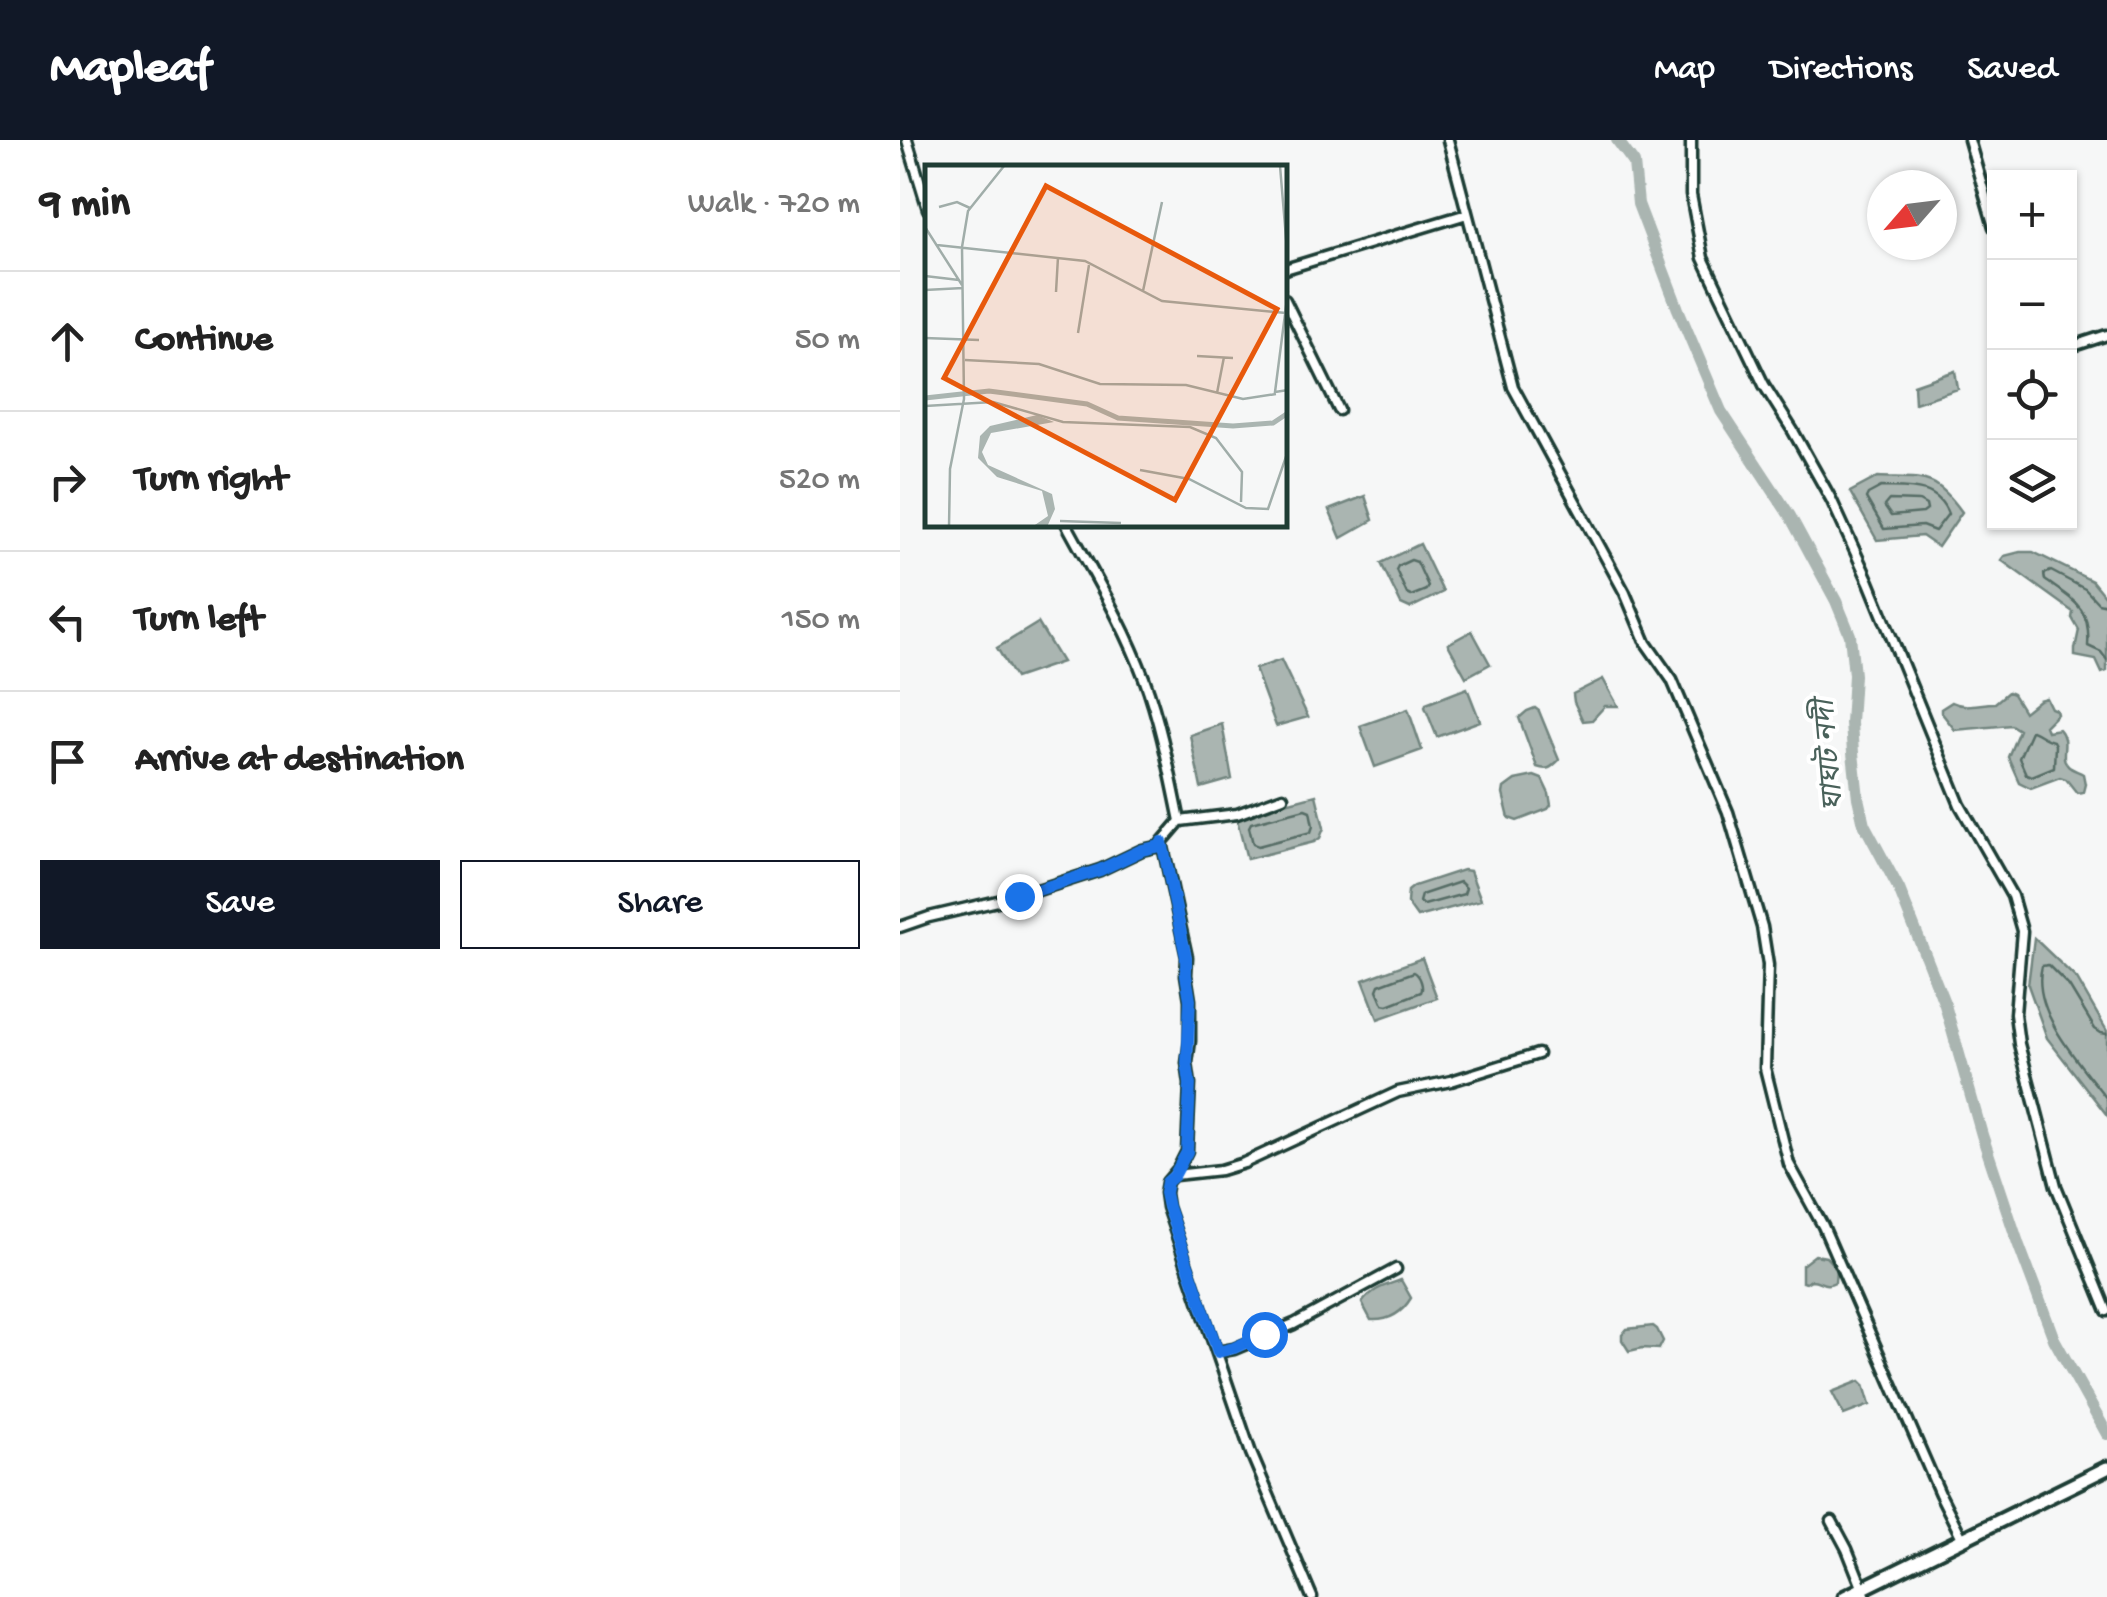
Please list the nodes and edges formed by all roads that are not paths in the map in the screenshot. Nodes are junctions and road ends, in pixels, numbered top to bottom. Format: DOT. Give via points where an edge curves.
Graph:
graph roads {
  1 [pos="907,140"];
  2 [pos="1448,140"];
  3 [pos="1691,140"];
  4 [pos="1969,140"];
  5 [pos="925,199"];
  6 [pos="1987,203"];
  7 [pos="1467,214"];
  8 [pos="1288,268"];
  9 [pos="1288,306"];
  10 [pos="2107,335"];
  11 [pos="2077,345"];
  12 [pos="1338,410"];
  13 [pos="1068,528"];
  14 [pos="1283,798"];
  15 [pos="1180,821"];
  16 [pos="1162,842"];
  17 [pos="900,927"];
  18 [pos="1538,1054"];
  19 [pos="1174,1176"];
  20 [pos="1396,1269"];
  21 [pos="2107,1311"];
  22 [pos="1218,1352"];
  23 [pos="2107,1468"];
  24 [pos="1832,1520"];
  25 [pos="1962,1538"];
  26 [pos="1864,1593"];
  27 [pos="1312,1597"];
  28 [pos="1845,1597"];
  1 -- 5 [label="street"];
  2 -- 7 [label="street"];
  3 -- 21 [label="street" via="1691,195 1704,258 1764,385 1831,499 1960,805 2018,912 2019,1044 2056,1186"];
  4 -- 6 [label="street"];
  7 -- 8 [label="street"];
  7 -- 25 [label="street" via="1512,387 1646,643 1672,680 1728,812 1762,926 1766,1068 1789,1164"];
  9 -- 12 [label="street"];
  10 -- 11 [label="street"];
  13 -- 15 [label="street" via="1145,680"];
  14 -- 15 [label="street" via="1236,814"];
  15 -- 16 [label="street"];
  16 -- 17 [label="street" via="1084,876"];
  16 -- 19 [label="street" via="1190,1000 1187,1152"];
  18 -- 19 [label="street" via="1398,1092 1244,1162"];
  19 -- 22 [label="street" via="1167,1182 1168,1207"];
  20 -- 22 [label="street" via="1294,1324"];
  22 -- 27 [label="street" via="1251,1453"];
  23 -- 25 [label="main road"];
  24 -- 26 [label="street"];
  25 -- 26 [label="main road"];
  26 -- 28 [label="main road"];
}
